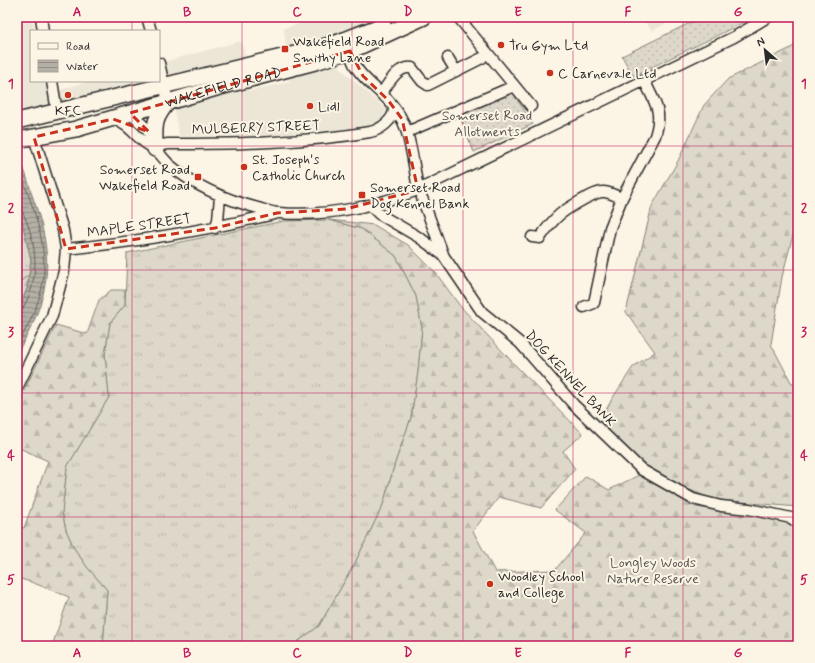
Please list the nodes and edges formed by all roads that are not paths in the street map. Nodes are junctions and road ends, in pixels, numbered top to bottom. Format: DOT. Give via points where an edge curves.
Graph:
graph roads {
  1 [pos="41,17"];
  2 [pos="147,17"];
  3 [pos="402,17"];
  4 [pos="424,17"];
  5 [pos="458,17"];
  6 [pos="768,17"];
  7 [pos="43,30"];
  8 [pos="151,30"];
  9 [pos="351,44"];
  10 [pos="448,58"];
  11 [pos="482,58"];
  12 [pos="160,66"];
  13 [pos="456,72"];
  14 [pos="644,80"];
  15 [pos="52,82"];
  16 [pos="164,84"];
  17 [pos="514,86"];
  18 [pos="381,94"];
  19 [pos="168,102"];
  20 [pos="531,106"];
  21 [pos="57,107"];
  22 [pos="394,109"];
  23 [pos="130,113"];
  24 [pos="113,119"];
  25 [pos="17,121"];
  26 [pos="407,132"];
  27 [pos="34,137"];
  28 [pos="17,140"];
  29 [pos="155,149"];
  30 [pos="420,194"];
  31 [pos="220,196"];
  32 [pos="622,198"];
  33 [pos="370,205"];
  34 [pos="277,213"];
  35 [pos="215,228"];
  36 [pos="538,240"];
  37 [pos="66,249"];
  38 [pos="443,255"];
  39 [pos="584,307"];
  40 [pos="17,388"];
  41 [pos="796,519"];
  1 -- 7 [label="street"];
  2 -- 8 [label="street"];
  3 -- 9 [label="highway, WAKEFIELD ROAD"];
  4 -- 9 [label="highway, WAKEFIELD ROAD"];
  5 -- 17 [label="street"];
  6 -- 14 [label="street" via="734,37"];
  9 -- 16 [label="highway, WAKEFIELD ROAD" via="334,44"];
  9 -- 18 [label="street, DOG KENNEL BANK" via="353,61 358,70"];
  9 -- 19 [label="highway, WAKEFIELD ROAD" via="315,62"];
  10 -- 13 [label="street"];
  11 -- 13 [label="street"];
  12 -- 16 [label="street"];
  13 -- 18 [label="street" via="428,84 422,81 412,68 406,67 401,69"];
  14 -- 30 [label="street"];
  14 -- 32 [label="street" via="659,115 658,126"];
  15 -- 21 [label="street"];
  16 -- 19 [label="street"];
  16 -- 21 [label="highway, WAKEFIELD ROAD"];
  17 -- 20 [label="street"];
  17 -- 26 [label="street"];
  18 -- 22 [label="street, DOG KENNEL BANK"];
  19 -- 23 [label="highway, WAKEFIELD ROAD"];
  19 -- 29 [label="highway" via="156,118"];
  21 -- 23 [label="highway" via="72,115 113,106 122,107"];
  21 -- 25 [label="highway, WAKEFIELD ROAD"];
  22 -- 26 [label="street, DOG KENNEL BANK" via="402,119"];
  22 -- 29 [label="street, MULBERRY STREET" via="389,120 376,131 319,140 168,144"];
  23 -- 24 [label="highway, WAKEFIELD ROAD"];
  23 -- 29 [label="street" via="147,130"];
  24 -- 27 [label="highway, WAKEFIELD ROAD"];
  24 -- 29 [label="street" via="131,128"];
  26 -- 30 [label="street, DOG KENNEL BANK"];
  27 -- 28 [label="highway, WAKEFIELD ROAD"];
  27 -- 37 [label="street" via="63,230"];
  29 -- 31 [label="street" via="171,166"];
  30 -- 33 [label="street"];
  30 -- 38 [label="street, DOG KENNEL BANK"];
  31 -- 34 [label="street"];
  31 -- 35 [label="street"];
  32 -- 36 [label="street" via="604,192 596,193 558,215"];
  32 -- 39 [label="street" via="610,228 597,307"];
  33 -- 34 [label="street" via="319,212"];
  33 -- 38 [label="street, DOG KENNEL BANK" via="379,214"];
  34 -- 35 [label="street, MAPLE STREET"];
  35 -- 37 [label="street, MAPLE STREET" via="120,244"];
  37 -- 40 [label="street" via="64,271 52,316"];
  38 -- 41 [label="street, DOG KENNEL BANK" via="482,312 520,343 574,405 642,470 693,499"];
}
